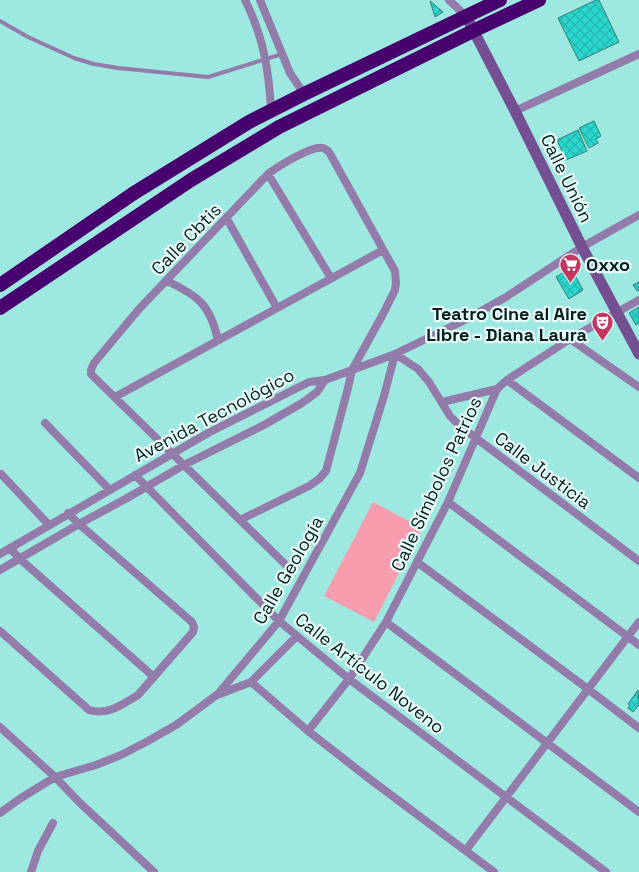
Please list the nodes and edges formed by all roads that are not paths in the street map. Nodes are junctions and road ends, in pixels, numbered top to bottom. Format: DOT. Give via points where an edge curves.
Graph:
graph roads {
  1 [pos="245,0"];
  2 [pos="260,0"];
  3 [pos="449,0"];
  4 [pos="500,0"];
  5 [pos="539,0"];
  6 [pos="466,16"];
  7 [pos="0,21"];
  8 [pos="475,30"];
  9 [pos="282,54"];
  10 [pos="639,54"];
  11 [pos="266,59"];
  12 [pos="304,94"];
  13 [pos="271,110"];
  14 [pos="515,111"];
  15 [pos="268,174"];
  16 [pos="134,193"];
  17 [pos="147,209"];
  18 [pos="639,215"];
  19 [pos="226,219"];
  20 [pos="582,247"];
  21 [pos="383,250"];
  22 [pos="331,278"];
  23 [pos="167,281"];
  24 [pos="0,285"];
  25 [pos="639,300"];
  26 [pos="0,308"];
  27 [pos="276,308"];
  28 [pos="616,312"];
  29 [pos="570,339"];
  30 [pos="218,340"];
  31 [pos="395,354"];
  32 [pos="639,354"];
  33 [pos="352,370"];
  34 [pos="325,380"];
  35 [pos="507,380"];
  36 [pos="639,387"];
  37 [pos="497,389"];
  38 [pos="115,397"];
  39 [pos="442,402"];
  40 [pos="46,424"];
  41 [pos="476,439"];
  42 [pos="172,454"];
  43 [pos="184,466"];
  44 [pos="2,474"];
  45 [pos="135,475"];
  46 [pos="639,478"];
  47 [pos="146,487"];
  48 [pos="110,490"];
  49 [pos="448,502"];
  50 [pos="68,514"];
  51 [pos="240,520"];
  52 [pos="79,524"];
  53 [pos="49,525"];
  54 [pos="10,548"];
  55 [pos="0,554"];
  56 [pos="20,559"];
  57 [pos="639,561"];
  58 [pos="417,562"];
  59 [pos="286,566"];
  60 [pos="0,570"];
  61 [pos="279,621"];
  62 [pos="386,622"];
  63 [pos="639,622"];
  64 [pos="0,631"];
  65 [pos="297,636"];
  66 [pos="628,637"];
  67 [pos="639,646"];
  68 [pos="154,677"];
  69 [pos="349,679"];
  70 [pos="251,682"];
  71 [pos="588,689"];
  72 [pos="218,694"];
  73 [pos="0,727"];
  74 [pos="639,728"];
  75 [pos="308,731"];
  76 [pos="547,743"];
  77 [pos="55,777"];
  78 [pos="506,797"];
  79 [pos="639,812"];
  80 [pos="0,813"];
  81 [pos="53,823"];
  82 [pos="466,850"];
  83 [pos="31,872"];
  84 [pos="154,872"];
  85 [pos="494,872"];
  86 [pos="606,872"];
  1 -- 11 [label="street"];
  2 -- 9 [label="street"];
  3 -- 6 [label="street"];
  4 -- 6 [label="highway"];
  5 -- 8 [label="highway"];
  6 -- 8 [label="street, Calle Unión"];
  6 -- 12 [label="highway"];
  7 -- 11 [label="lane" via="52,48 107,67 208,77"];
  8 -- 14 [label="street, Calle Unión"];
  8 -- 17 [label="highway" via="279,127"];
  9 -- 11 [label="lane"];
  9 -- 12 [label="street"];
  10 -- 14 [label="street"];
  11 -- 13 [label="street"];
  12 -- 13 [label="highway"];
  13 -- 16 [label="highway"];
  14 -- 20 [label="street, Calle Unión"];
  15 -- 19 [label="street, Calle Cbtis"];
  15 -- 21 [label="street, Calle Cbtis" via="308,150 323,148 329,152"];
  15 -- 22 [label="street"];
  16 -- 17 [label="highway"];
  16 -- 24 [label="highway"];
  17 -- 26 [label="highway"];
  18 -- 20 [label="street"];
  19 -- 23 [label="street, Calle Cbtis"];
  19 -- 27 [label="street"];
  20 -- 28 [label="street, Calle Unión"];
  20 -- 31 [label="street" via="506,297"];
  21 -- 22 [label="street"];
  21 -- 33 [label="street" via="395,271 395,290"];
  22 -- 27 [label="street"];
  23 -- 30 [label="street" via="186,290 206,308"];
  23 -- 38 [label="street, Calle Cbtis" via="120,330 94,363 91,374"];
  25 -- 28 [label="street, Calle Símbolos Patrios"];
  27 -- 30 [label="street"];
  28 -- 29 [label="street, Calle Símbolos Patrios"];
  28 -- 32 [label="street, Calle Unión"];
  29 -- 35 [label="street, Calle Símbolos Patrios"];
  29 -- 36 [label="street"];
  30 -- 38 [label="street"];
  31 -- 33 [label="street"];
  31 -- 39 [label="street, Calle Justicia" via="418,369"];
  31 -- 61 [label="street, Calle Geología" via="360,473"];
  33 -- 34 [label="street"];
  33 -- 51 [label="street" via="323,476"];
  34 -- 42 [label="street, Avenida Tecnológico" via="295,388"];
  34 -- 43 [label="street, Avenida Tecnológico" via="317,392 302,403"];
  35 -- 37 [label="street, Calle Símbolos Patrios"];
  35 -- 46 [label="street"];
  37 -- 39 [label="street"];
  37 -- 41 [label="street, Calle Símbolos Patrios"];
  38 -- 42 [label="street"];
  39 -- 41 [label="street, Calle Justicia" via="450,416"];
  40 -- 48 [label="street"];
  41 -- 49 [label="street, Calle Símbolos Patrios"];
  41 -- 57 [label="street, Calle Justicia"];
  42 -- 43 [label="street"];
  42 -- 45 [label="street, Avenida Tecnológico"];
  43 -- 47 [label="street, Avenida Tecnológico"];
  43 -- 51 [label="street"];
  44 -- 53 [label="street"];
  45 -- 47 [label="street, Calle Artículo Noveno"];
  45 -- 48 [label="street, Avenida Tecnológico"];
  47 -- 52 [label="street, Avenida Tecnológico"];
  47 -- 61 [label="street, Calle Artículo Noveno"];
  48 -- 50 [label="street, Avenida Tecnológico"];
  49 -- 58 [label="street, Calle Símbolos Patrios"];
  49 -- 66 [label="street"];
  50 -- 52 [label="street"];
  50 -- 53 [label="street, Avenida Tecnológico"];
  51 -- 59 [label="street"];
  52 -- 56 [label="street, Avenida Tecnológico"];
  52 -- 68 [label="street" via="192,622 193,632"];
  53 -- 54 [label="street, Avenida Tecnológico"];
  54 -- 55 [label="street, Avenida Tecnológico"];
  54 -- 56 [label="street"];
  56 -- 60 [label="street, Avenida Tecnológico"];
  56 -- 68 [label="street"];
  58 -- 62 [label="street, Calle Símbolos Patrios"];
  58 -- 71 [label="street"];
  61 -- 65 [label="street, Calle Artículo Noveno"];
  61 -- 72 [label="street, Calle Geología"];
  62 -- 69 [label="street, Calle Símbolos Patrios"];
  62 -- 76 [label="street"];
  63 -- 66 [label="street"];
  64 -- 68 [label="street" via="89,710 103,712 126,702 138,695"];
  65 -- 69 [label="street, Calle Artículo Noveno"];
  65 -- 70 [label="street"];
  66 -- 67 [label="street"];
  66 -- 71 [label="street"];
  69 -- 75 [label="street, Calle Símbolos Patrios"];
  69 -- 78 [label="street, Calle Artículo Noveno"];
  70 -- 72 [label="street"];
  70 -- 75 [label="street"];
  71 -- 74 [label="street"];
  71 -- 76 [label="street"];
  72 -- 77 [label="street, Calle Geología" via="176,725 121,755"];
  73 -- 77 [label="street"];
  75 -- 82 [label="street"];
  76 -- 78 [label="street"];
  76 -- 79 [label="street"];
  77 -- 80 [label="street, Calle Geología"];
  77 -- 84 [label="street"];
  78 -- 82 [label="street"];
  78 -- 86 [label="street, Calle Artículo Noveno"];
  81 -- 83 [label="street"];
  82 -- 85 [label="street"];
}
